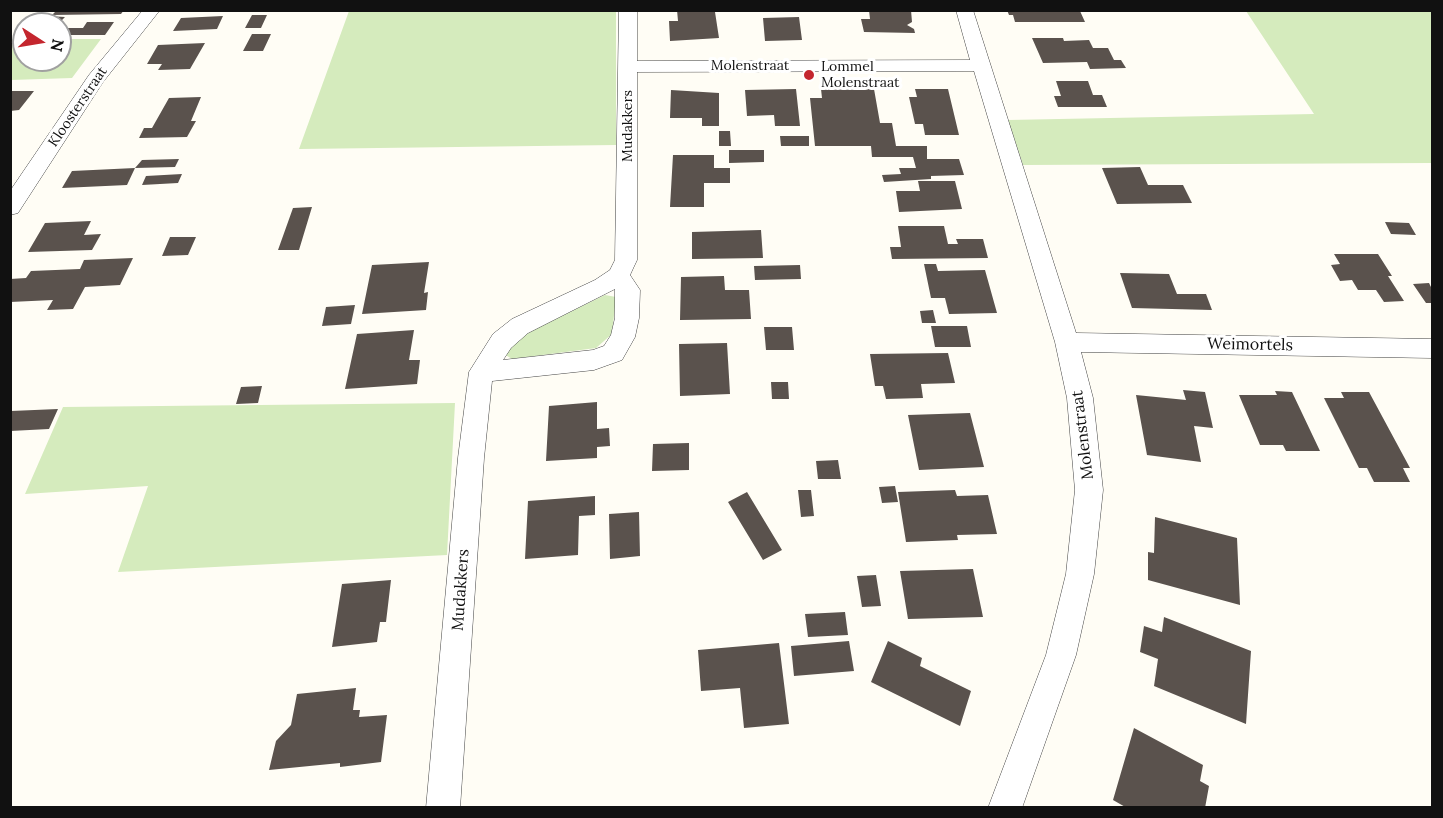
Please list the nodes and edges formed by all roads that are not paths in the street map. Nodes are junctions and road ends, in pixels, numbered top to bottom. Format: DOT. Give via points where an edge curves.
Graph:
graph roads {
  1 [pos="152,10"];
  2 [pos="628,10"];
  3 [pos="964,10"];
  4 [pos="981,65"];
  5 [pos="628,67"];
  6 [pos="10,208"];
  7 [pos="618,276"];
  8 [pos="1067,342"];
  9 [pos="1432,348"];
  10 [pos="481,372"];
  11 [pos="443,807"];
  12 [pos="1005,807"];
  1 -- 6 [label="street, Kloosterstraat" via="96,79"];
  2 -- 5 [label="street, Mudakkers"];
  3 -- 4 [label="street, Molenstraat"];
  4 -- 5 [label="street, Molenstraat"];
  4 -- 8 [label="street, Molenstraat"];
  5 -- 7 [label="street, Mudakkers" via="627,240 626,260"];
  7 -- 10 [label="street, Mudakkers" via="520,326 502,341"];
  7 -- 10 [label="street" via="628,290 627,318 623,337 613,352 594,360"];
  8 -- 9 [label="street, Weimortels"];
  8 -- 12 [label="street, Molenstraat" via="1080,398 1089,490 1080,574 1061,655"];
  10 -- 11 [label="street, Mudakkers"];
}
